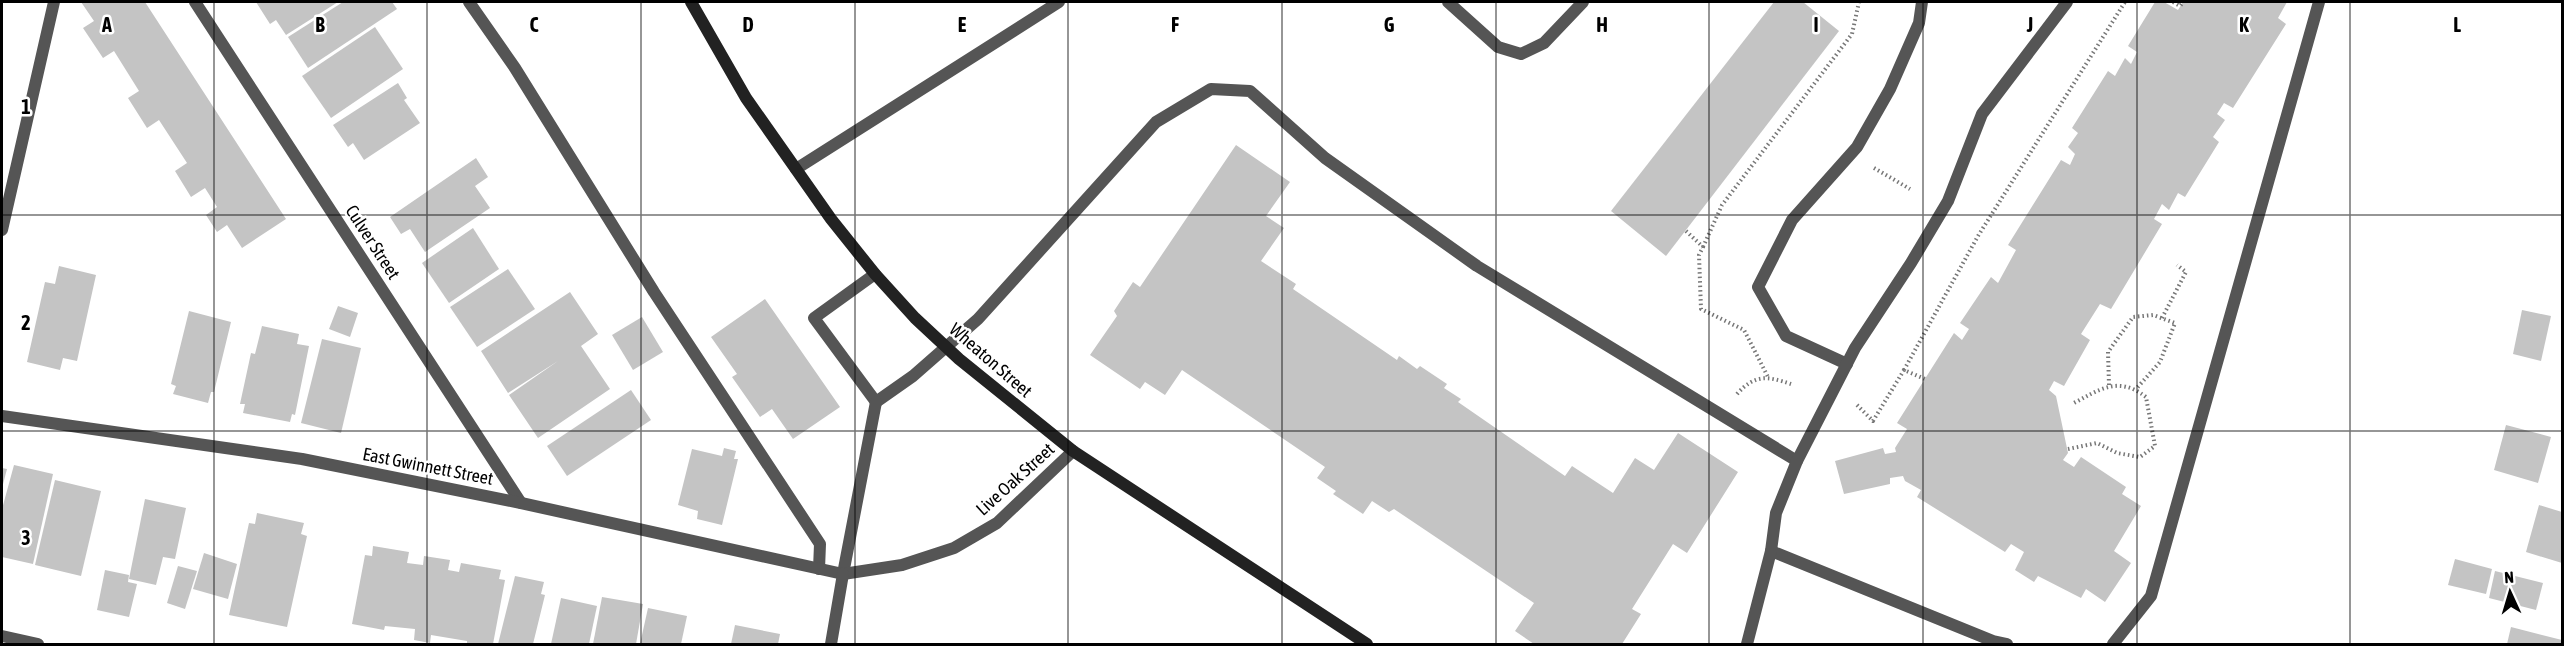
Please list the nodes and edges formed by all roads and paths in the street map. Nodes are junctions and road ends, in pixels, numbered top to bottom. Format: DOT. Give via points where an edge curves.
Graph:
graph roads {
  1 [pos="54,2"];
  2 [pos="195,2"];
  3 [pos="469,2"];
  4 [pos="691,2"];
  5 [pos="1059,2"];
  6 [pos="1448,2"];
  7 [pos="1583,2"];
  8 [pos="1859,2"];
  9 [pos="1922,2"];
  10 [pos="2067,2"];
  11 [pos="2125,2"];
  12 [pos="2173,2"];
  13 [pos="2183,2"];
  14 [pos="2319,2"];
  15 [pos="1869,164"];
  16 [pos="796,169"];
  17 [pos="1910,189"];
  18 [pos="2,230"];
  19 [pos="1686,231"];
  20 [pos="1704,247"];
  21 [pos="2177,265"];
  22 [pos="875,274"];
  23 [pos="2162,318"];
  24 [pos="948,347"];
  25 [pos="1847,364"];
  26 [pos="1904,370"];
  27 [pos="1768,377"];
  28 [pos="1925,379"];
  29 [pos="1791,384"];
  30 [pos="2109,385"];
  31 [pos="2136,389"];
  32 [pos="1736,394"];
  33 [pos="1852,400"];
  34 [pos="876,402"];
  35 [pos="2072,404"];
  36 [pos="2,416"];
  37 [pos="2068,449"];
  38 [pos="1073,451"];
  39 [pos="1797,461"];
  40 [pos="521,502"];
  41 [pos="1771,551"];
  42 [pos="819,568"];
  43 [pos="843,574"];
  44 [pos="2,636"];
  45 [pos="38,645"];
  46 [pos="831,645"];
  47 [pos="1367,645"];
  48 [pos="1747,645"];
  49 [pos="2007,645"];
  50 [pos="2113,645"];
  1 -- 18 [label="street"];
  2 -- 40 [label="street, Culver Street"];
  3 -- 42 [label="street" via="820,544"];
  4 -- 16 [label="main road, Wheaton Street" via="746,98"];
  5 -- 16 [label="street"];
  6 -- 7 [label="street" via="1498,47 1521,54 1544,43"];
  8 -- 20 [label="path" via="1851,34 1722,205"];
  9 -- 25 [label="street" via="1919,23 1857,147 1792,220 1758,287 1786,336"];
  10 -- 25 [label="street" via="1982,114 1947,201"];
  11 -- 26 [label="path" via="1978,236"];
  12 -- 13 [label="path" via="2180,6"];
  14 -- 50 [label="street" via="2151,596"];
  15 -- 17 [label="path"];
  16 -- 22 [label="main road, Wheaton Street"];
  19 -- 20 [label="path"];
  20 -- 27 [label="path" via="1699,255 1701,309 1744,330"];
  21 -- 23 [label="path" via="2186,272"];
  22 -- 24 [label="main road, Wheaton Street"];
  22 -- 34 [label="street" via="814,318"];
  23 -- 30 [label="path" via="2133,317 2108,352"];
  23 -- 31 [label="path" via="2175,322 2160,362"];
  24 -- 34 [label="street"];
  24 -- 38 [label="main road, Wheaton Street"];
  24 -- 39 [label="street" via="1156,122 1211,89 1250,92 1325,158 1477,266"];
  25 -- 39 [label="street"];
  26 -- 28 [label="path"];
  26 -- 33 [label="path" via="1873,421"];
  27 -- 29 [label="path"];
  27 -- 32 [label="path" via="1745,385"];
  30 -- 31 [label="path"];
  30 -- 35 [label="path"];
  31 -- 37 [label="path" via="2146,397 2155,446 2140,457 2117,453 2097,442"];
  34 -- 43 [label="street"];
  36 -- 40 [label="street, East Gwinnett Street" via="302,459"];
  38 -- 43 [label="street, Live Oak Street" via="997,523 954,548 902,565"];
  38 -- 47 [label="main road, Wheaton Street"];
  39 -- 41 [label="street" via="1776,513"];
  40 -- 42 [label="street, East Gwinnett Street"];
  41 -- 48 [label="street"];
  41 -- 49 [label="street"];
  42 -- 43 [label="street, East Gwinnett Street"];
  43 -- 46 [label="street"];
  44 -- 45 [label="street"];
}
